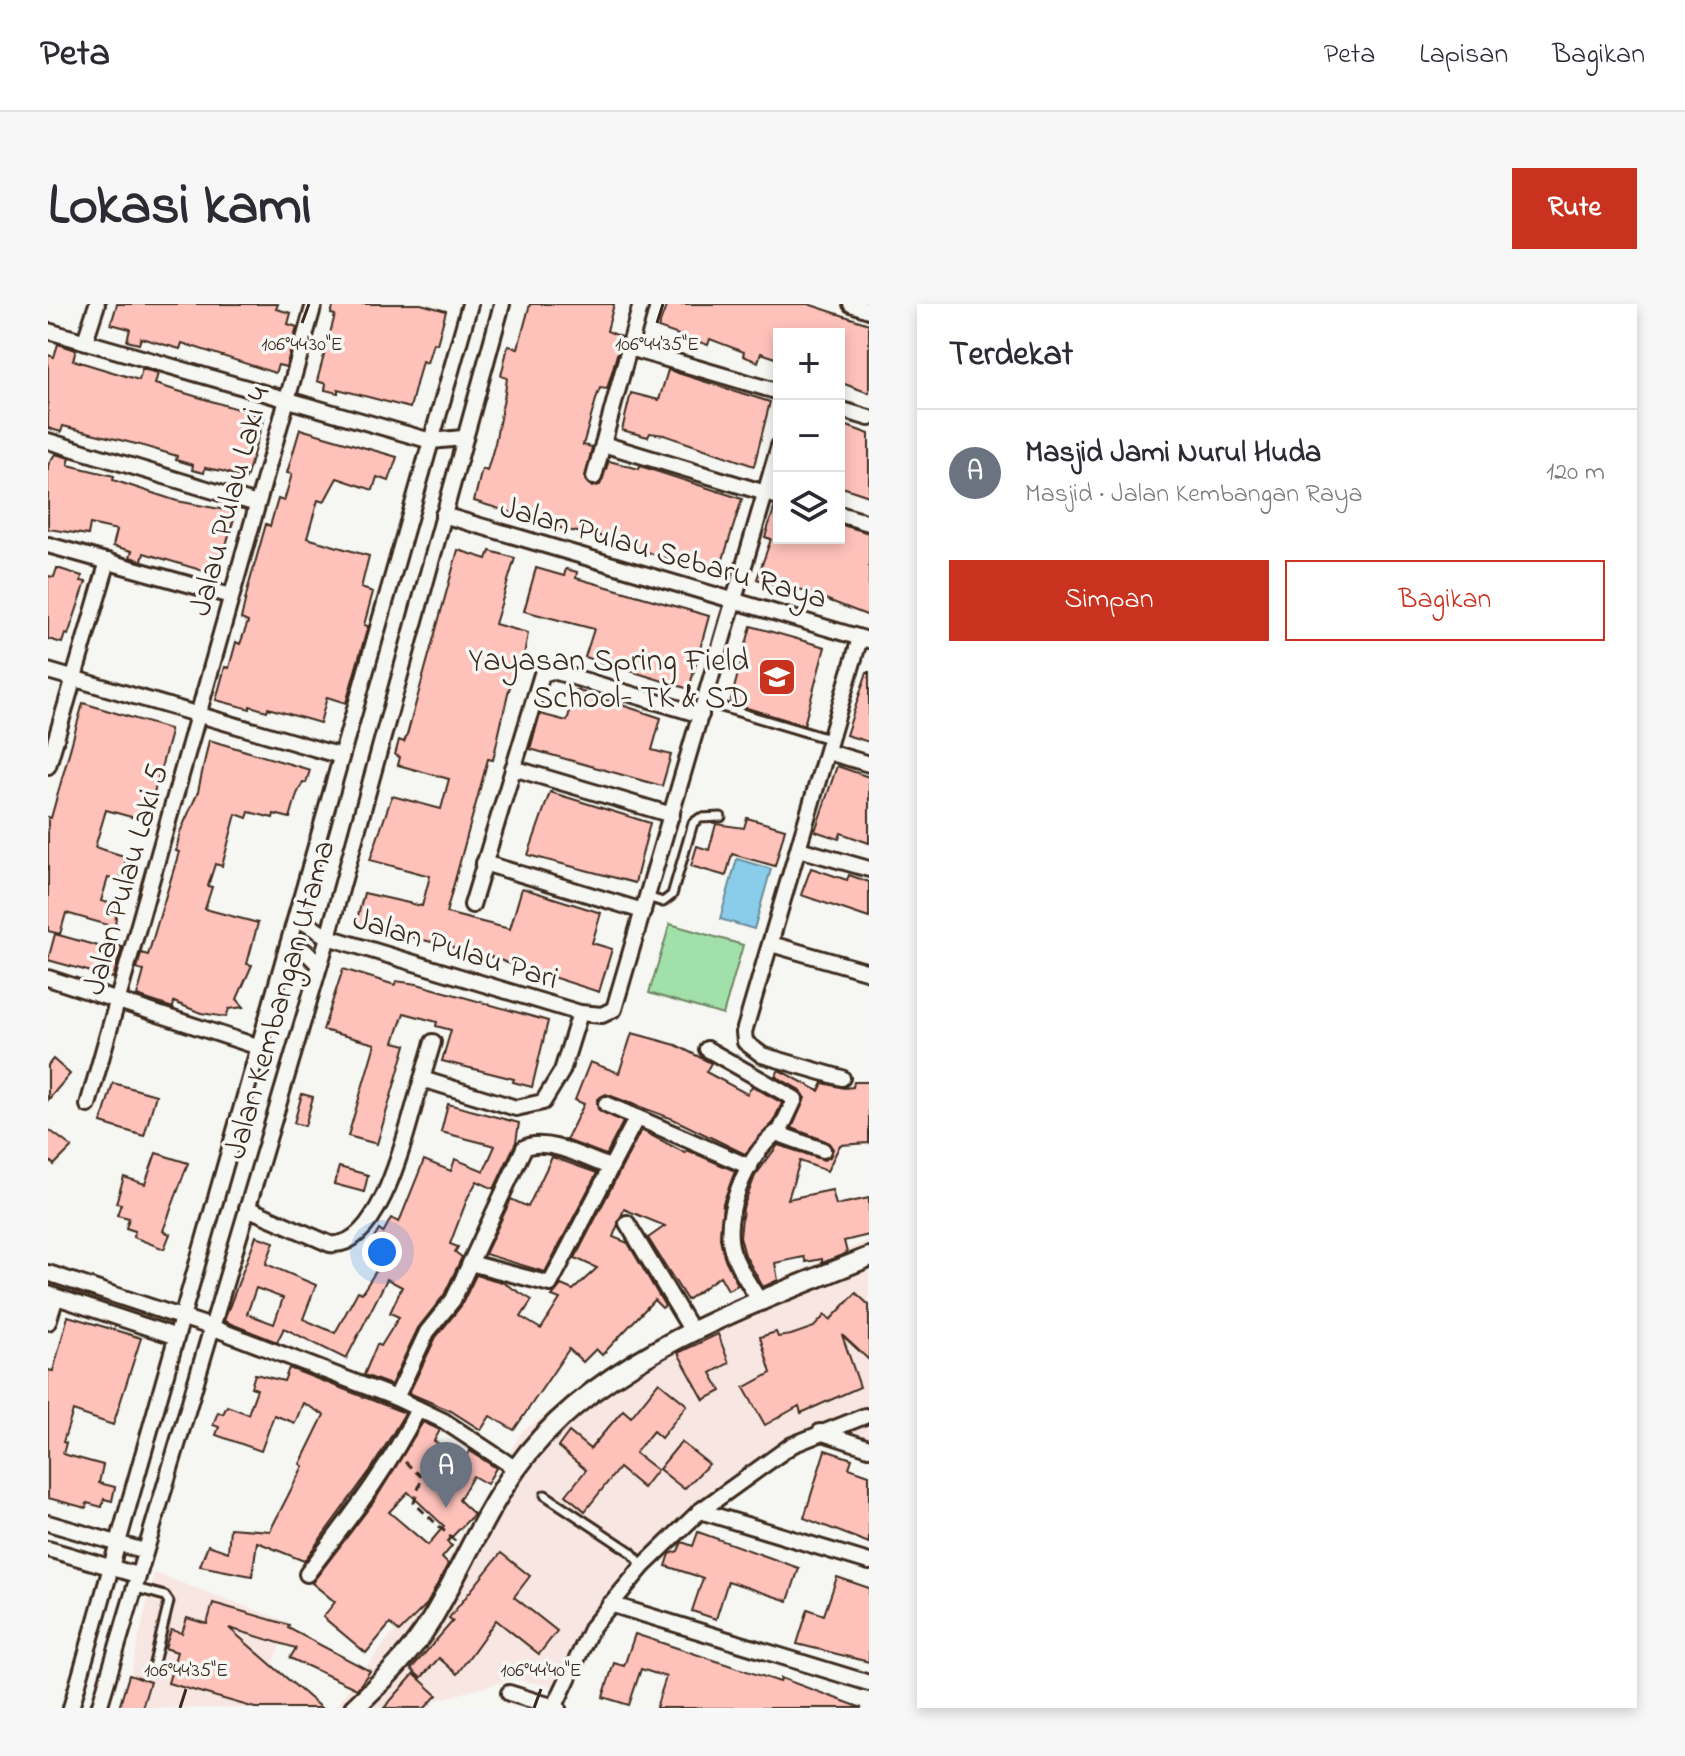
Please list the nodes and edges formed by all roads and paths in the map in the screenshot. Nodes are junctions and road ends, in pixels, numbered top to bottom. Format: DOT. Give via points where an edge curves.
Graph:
graph roads {
  1 [pos="97,304"];
  2 [pos="314,304"];
  3 [pos="470,304"];
  4 [pos="502,304"];
  5 [pos="641,304"];
  6 [pos="851,304"];
  7 [pos="869,310"];
  8 [pos="48,331"];
  9 [pos="85,341"];
  10 [pos="629,348"];
  11 [pos="773,390"];
  12 [pos="286,399"];
  13 [pos="845,411"];
  14 [pos="869,418"];
  15 [pos="463,438"];
  16 [pos="48,441"];
  17 [pos="431,441"];
  18 [pos="603,444"];
  19 [pos="457,460"];
  20 [pos="775,472"];
  21 [pos="594,477"];
  22 [pos="772,495"];
  23 [pos="257,504"];
  24 [pos="443,515"];
  25 [pos="845,516"];
  26 [pos="869,523"];
  27 [pos="48,545"];
  28 [pos="108,561"];
  29 [pos="231,596"];
  30 [pos="735,603"];
  31 [pos="864,639"];
  32 [pos="48,671"];
  33 [pos="74,678"];
  34 [pos="703,708"];
  35 [pos="200,715"];
  36 [pos="829,746"];
  37 [pos="341,756"];
  38 [pos="869,764"];
  39 [pos="48,766"];
  40 [pos="513,768"];
  41 [pos="672,815"];
  42 [pos="721,817"];
  43 [pos="693,823"];
  44 [pos="799,849"];
  45 [pos="484,863"];
  46 [pos="869,869"];
  47 [pos="645,904"];
  48 [pos="472,905"];
  49 [pos="298,912"];
  50 [pos="328,937"];
  51 [pos="771,944"];
  52 [pos="286,954"];
  53 [pos="319,965"];
  54 [pos="869,972"];
  55 [pos="48,978"];
  56 [pos="118,1002"];
  57 [pos="579,1017"];
  58 [pos="433,1042"];
  59 [pos="259,1047"];
  60 [pos="707,1049"];
  61 [pos="842,1078"];
  62 [pos="422,1079"];
  63 [pos="606,1104"];
  64 [pos="88,1105"];
  65 [pos="636,1119"];
  66 [pos="779,1133"];
  67 [pos="823,1150"];
  68 [pos="610,1167"];
  69 [pos="750,1167"];
  70 [pos="247,1208"];
  71 [pos="627,1223"];
  72 [pos="869,1257"];
  73 [pos="470,1263"];
  74 [pos="48,1273"];
  75 [pos="52,1296"];
  76 [pos="761,1303"];
  77 [pos="180,1317"];
  78 [pos="48,1322"];
  79 [pos="211,1327"];
  80 [pos="693,1333"];
  81 [pos="174,1336"];
  82 [pos="396,1398"];
  83 [pos="418,1409"];
  84 [pos="865,1416"];
  85 [pos="820,1432"];
  86 [pos="869,1448"];
  87 [pos="395,1455"];
  88 [pos="516,1469"];
  89 [pos="545,1495"];
  90 [pos="700,1511"];
  91 [pos="48,1523"];
  92 [pos="119,1544"];
  93 [pos="48,1549"];
  94 [pos="468,1550"];
  95 [pos="144,1551"];
  96 [pos="869,1562"];
  97 [pos="643,1566"];
  98 [pos="112,1567"];
  99 [pos="307,1574"];
  100 [pos="135,1581"];
  101 [pos="610,1604"];
  102 [pos="152,1671"];
  103 [pos="869,1683"];
  104 [pos="509,1693"];
  105 [pos="71,1708"];
  106 [pos="99,1708"];
  107 [pos="354,1708"];
  108 [pos="555,1708"];
  1 -- 9 [label="street"];
  2 -- 12 [label="street, Jalau Pulau Laki 4"];
  3 -- 17 [label="street, Jalan Kembangan Utama"];
  4 -- 15 [label="street, Jalan Kembangan Utama"];
  5 -- 10 [label="street"];
  6 -- 7 [label="street"];
  8 -- 9 [label="street"];
  9 -- 12 [label="street"];
  10 -- 11 [label="street"];
  10 -- 18 [label="street"];
  12 -- 17 [label="street"];
  12 -- 23 [label="street, Jalau Pulau Laki 4"];
  13 -- 14 [label="street"];
  15 -- 17 [label="street"];
  15 -- 19 [label="street, Jalan Kembangan Utama"];
  16 -- 23 [label="street"];
  17 -- 19 [label="street"];
  17 -- 37 [label="street, Jalan Kembangan Utama"];
  18 -- 21 [label="street"];
  18 -- 22 [label="street"];
  19 -- 24 [label="street, Jalan Kembangan Utama"];
  20 -- 22 [label="street"];
  22 -- 30 [label="street"];
  23 -- 29 [label="street, Jalau Pulau Laki 4"];
  24 -- 30 [label="street, Jalan Pulau Sebaru Raya"];
  24 -- 50 [label="street, Jalan Kembangan Utama"];
  25 -- 26 [label="street"];
  27 -- 28 [label="street"];
  28 -- 29 [label="street"];
  28 -- 33 [label="street"];
  29 -- 35 [label="street, Jalau Pulau Laki 4"];
  30 -- 31 [label="street, Jalan Pulau Sebaru Raya"];
  30 -- 34 [label="street"];
  31 -- 36 [label="street"];
  32 -- 33 [label="street"];
  33 -- 35 [label="street"];
  33 -- 39 [label="street"];
  34 -- 36 [label="lane"];
  34 -- 40 [label="street" via="545,671"];
  34 -- 41 [label="street"];
  35 -- 37 [label="street"];
  35 -- 56 [label="street, Jalan Pulau Laki 5"];
  36 -- 38 [label="street"];
  36 -- 44 [label="street"];
  37 -- 49 [label="street, Jalan Kembangan Utama"];
  40 -- 41 [label="street"];
  40 -- 45 [label="street"];
  41 -- 43 [label="lane"];
  41 -- 47 [label="street"];
  42 -- 43 [label="lane"];
  43 -- 47 [label="lane" via="672,895"];
  44 -- 46 [label="street"];
  44 -- 51 [label="street"];
  45 -- 47 [label="street"];
  45 -- 48 [label="street"];
  47 -- 57 [label="street, Jalan Pulau Pari" via="618,1001 608,1014"];
  49 -- 50 [label="street, Jalan Pulau Pari"];
  49 -- 52 [label="street, Jalan Kembangan Utama"];
  50 -- 53 [label="street, Jalan Kembangan Utama"];
  50 -- 57 [label="street, Jalan Pulau Pari"];
  51 -- 54 [label="street"];
  51 -- 61 [label="street" via="745,1042 762,1055"];
  52 -- 53 [label="street" via="305,951"];
  52 -- 59 [label="street, Jalan Kembangan Utama"];
  53 -- 70 [label="street, Jalan Kembangan Utama"];
  55 -- 56 [label="street"];
  56 -- 59 [label="street"];
  56 -- 64 [label="street, Jalan Pulau Laki 5"];
  57 -- 62 [label="street" via="543,1102 516,1108"];
  58 -- 62 [label="street"];
  59 -- 77 [label="street, Jalan Kembangan Utama"];
  60 -- 66 [label="street" via="795,1099"];
  62 -- 70 [label="street" via="376,1213 353,1240 330,1244"];
  63 -- 65 [label="street"];
  65 -- 68 [label="street"];
  65 -- 69 [label="street"];
  66 -- 67 [label="street"];
  66 -- 69 [label="street" via="765,1142"];
  68 -- 73 [label="street" via="550,1284"];
  68 -- 73 [label="street" via="554,1148 524,1148"];
  69 -- 76 [label="street" via="730,1216 730,1240"];
  70 -- 79 [label="street, Jalan Kembangan Utama"];
  71 -- 80 [label="street"];
  72 -- 76 [label="street"];
  73 -- 82 [label="street" via="453,1300 427,1332"];
  74 -- 77 [label="street"];
  75 -- 78 [label="street"];
  75 -- 81 [label="street"];
  76 -- 80 [label="street"];
  77 -- 79 [label="street"];
  77 -- 81 [label="street, Jalan Kembangan Utama"];
  79 -- 82 [label="street"];
  79 -- 95 [label="street, Jalan Kembangan Utama"];
  80 -- 88 [label="street" via="611,1378 548,1431"];
  81 -- 92 [label="street, Jalan Kembangan Utama"];
  82 -- 83 [label="street"];
  83 -- 87 [label="street"];
  83 -- 88 [label="street"];
  84 -- 85 [label="street"];
  85 -- 86 [label="street"];
  85 -- 90 [label="street" via="792,1445"];
  87 -- 94 [label="path" via="422,1477 414,1503"];
  87 -- 99 [label="street"];
  88 -- 94 [label="street"];
  89 -- 97 [label="lane" via="631,1552"];
  90 -- 96 [label="street"];
  90 -- 97 [label="street"];
  91 -- 92 [label="street"];
  92 -- 95 [label="street"];
  92 -- 98 [label="street, Jalan Kembangan Utama"];
  93 -- 98 [label="street"];
  94 -- 107 [label="street" via="405,1658"];
  95 -- 100 [label="street, Jalan Kembangan Utama"];
  97 -- 101 [label="street"];
  98 -- 100 [label="street"];
  98 -- 105 [label="street, Jalan Kembangan Utama"];
  100 -- 102 [label="lane" via="169,1602"];
  100 -- 106 [label="street, Jalan Kembangan Utama"];
  101 -- 103 [label="street"];
  101 -- 108 [label="street" via="578,1651"];
  104 -- 108 [label="street"];
}
